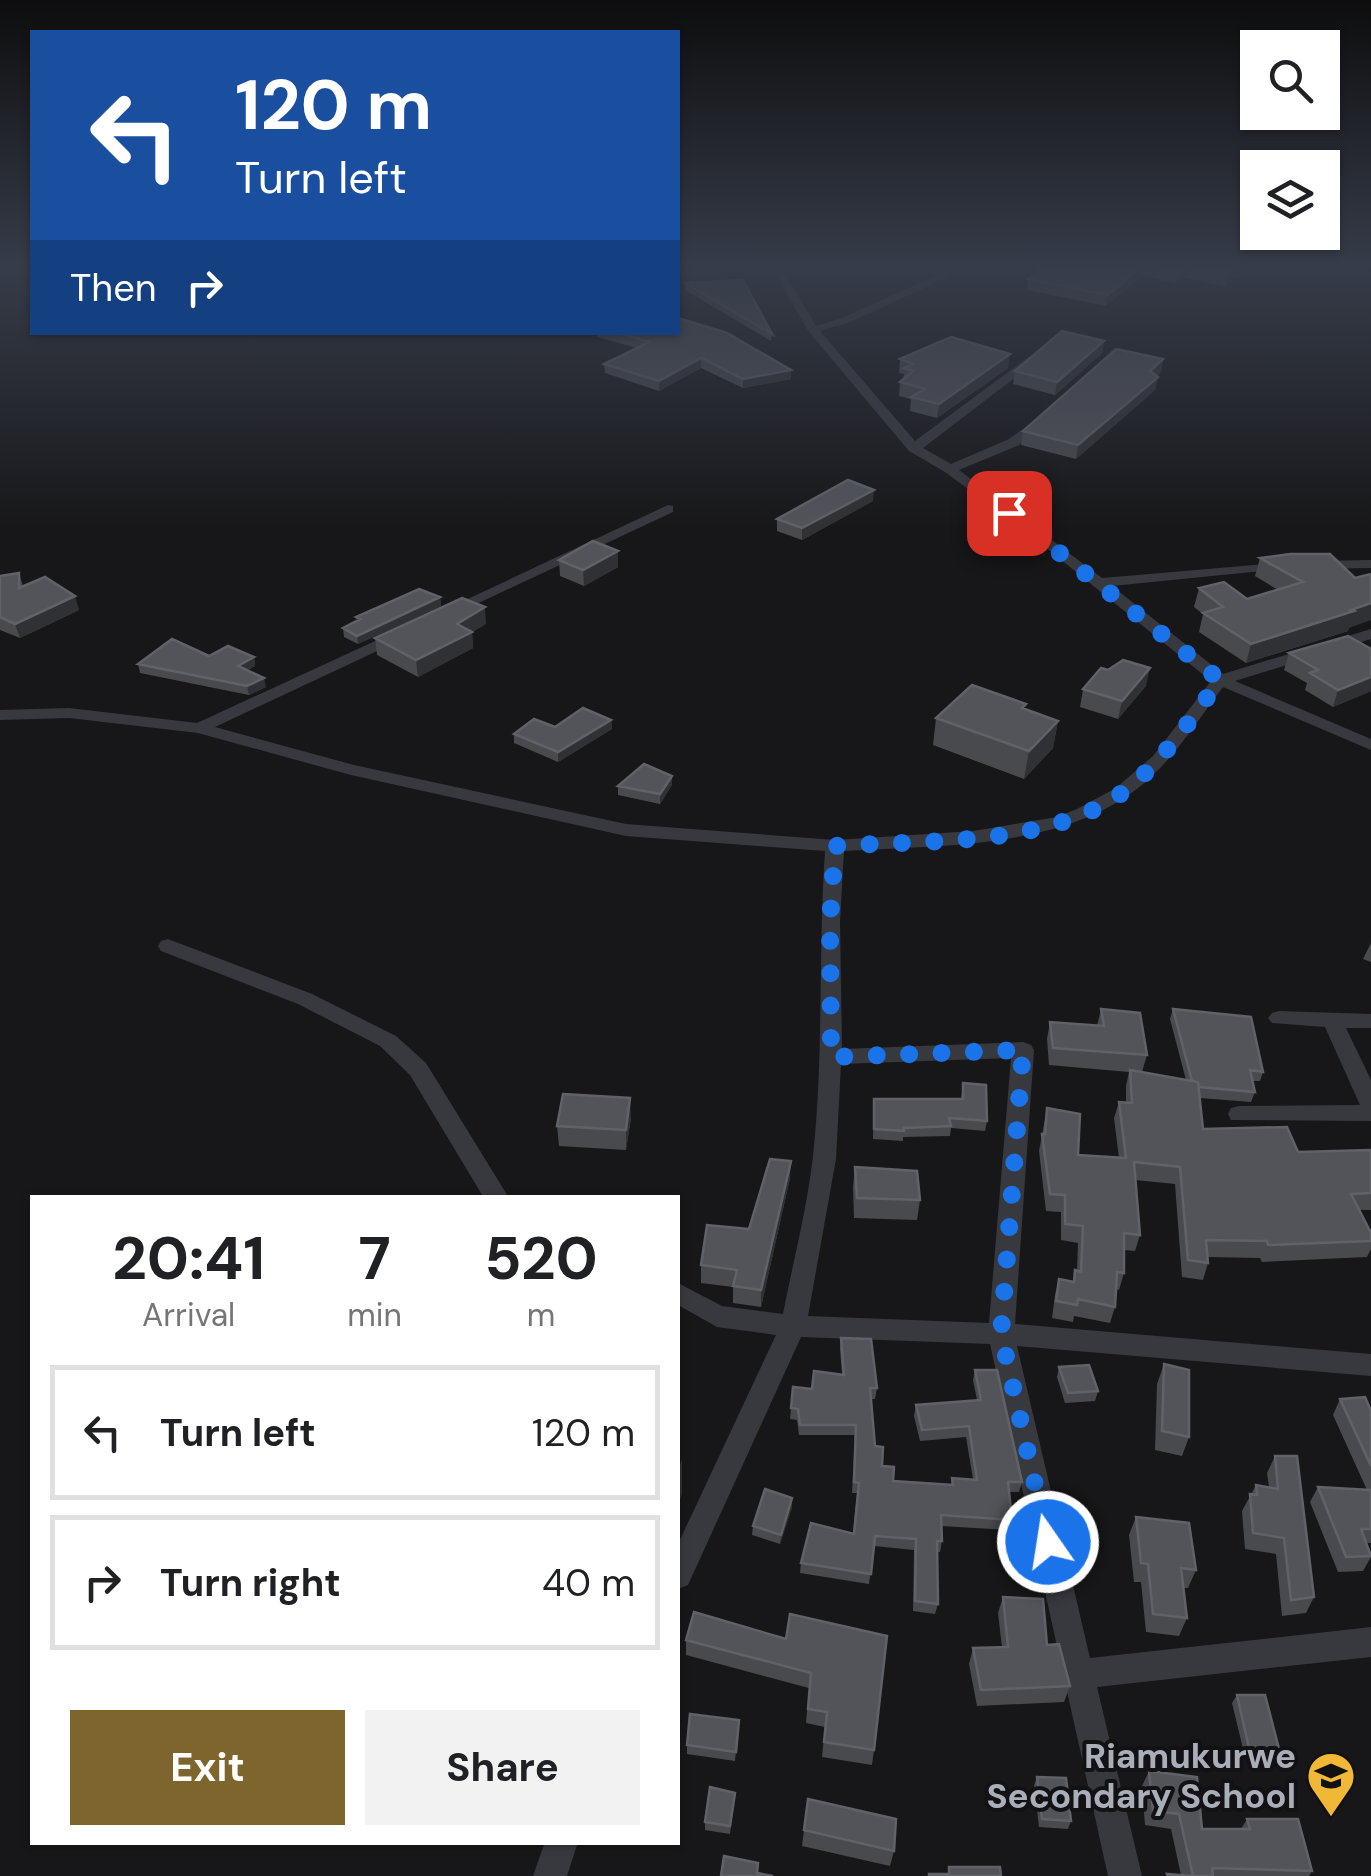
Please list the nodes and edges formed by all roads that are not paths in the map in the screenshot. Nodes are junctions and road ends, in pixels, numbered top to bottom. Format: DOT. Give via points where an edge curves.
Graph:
graph roads {
  1 [pos="835,356"];
  2 [pos="1037,356"];
  3 [pos="1053,411"];
  4 [pos="914,448"];
  5 [pos="950,469"];
  6 [pos="668,510"];
  7 [pos="1371,564"];
  8 [pos="1101,583"];
  9 [pos="424,623"];
  10 [pos="408,631"];
  11 [pos="1371,634"];
  12 [pos="1220,680"];
  13 [pos="0,715"];
  14 [pos="200,728"];
  15 [pos="1371,745"];
  16 [pos="835,846"];
  17 [pos="168,946"];
  18 [pos="1278,1018"];
  19 [pos="1332,1020"];
  20 [pos="1371,1022"];
  21 [pos="831,1057"];
  22 [pos="1371,1104"];
  23 [pos="1371,1113"];
  24 [pos="1238,1114"];
  25 [pos="496,1195"];
  26 [pos="680,1293"];
  27 [pos="793,1326"];
  28 [pos="1001,1334"];
  29 [pos="1371,1364"];
  30 [pos="680,1571"];
  31 [pos="1371,1642"];
  32 [pos="1080,1674"];
  33 [pos="561,1845"];
  34 [pos="550,1876"];
  35 [pos="1125,1876"];
  1 -- 4 [label="street"];
  2 -- 4 [label="street"];
  3 -- 5 [label="street" via="1014,442"];
  4 -- 5 [label="street"];
  5 -- 8 [label="street"];
  6 -- 9 [label="street"];
  7 -- 8 [label="street" via="1258,566"];
  8 -- 12 [label="street"];
  10 -- 14 [label="street"];
  11 -- 12 [label="street"];
  12 -- 15 [label="street"];
  12 -- 16 [label="street" via="1159,760 1083,814 973,837"];
  13 -- 14 [label="street" via="69,713"];
  14 -- 16 [label="street" via="351,770 626,830"];
  16 -- 21 [label="street"];
  17 -- 25 [label="street" via="305,999 388,1041 418,1069"];
  18 -- 19 [label="street"];
  19 -- 20 [label="street"];
  19 -- 22 [label="street"];
  21 -- 27 [label="street" via="824,1160"];
  21 -- 28 [label="street" via="1023,1050"];
  23 -- 24 [label="street"];
  26 -- 27 [label="street" via="716,1316"];
  27 -- 28 [label="street"];
  27 -- 30 [label="street"];
  28 -- 29 [label="street"];
  28 -- 32 [label="street"];
  31 -- 32 [label="street"];
  32 -- 35 [label="street"];
  33 -- 34 [label="street"];
}
